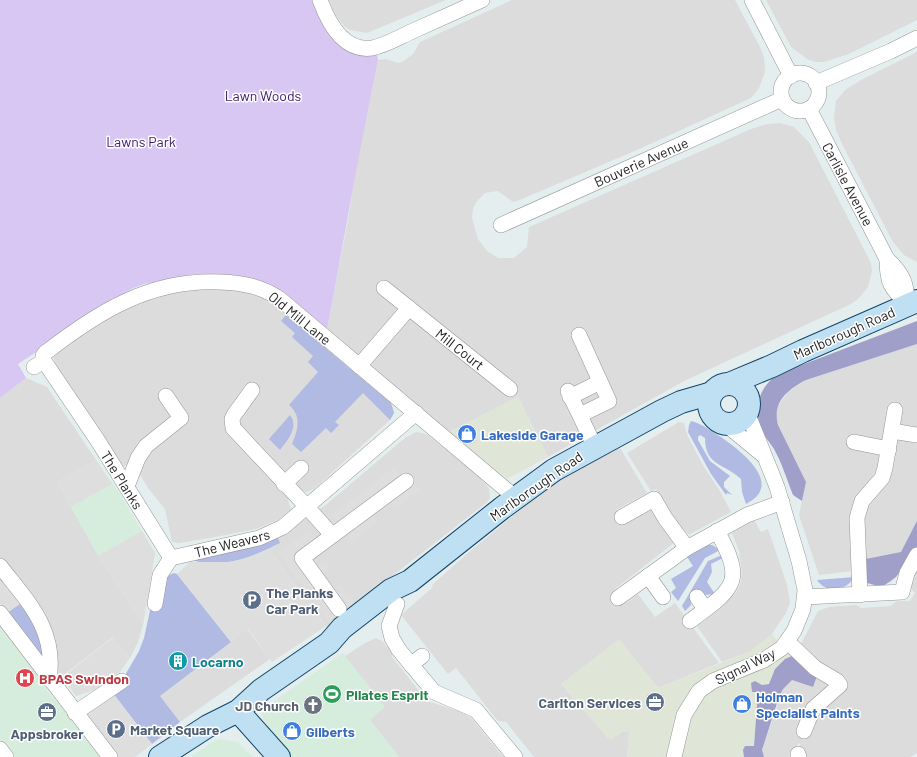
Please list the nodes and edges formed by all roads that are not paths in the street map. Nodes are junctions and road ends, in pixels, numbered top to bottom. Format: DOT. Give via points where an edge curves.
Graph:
graph roads {
  1 [pos="320,0"];
  2 [pos="482,0"];
  3 [pos="752,0"];
  4 [pos="917,38"];
  5 [pos="791,76"];
  6 [pos="816,83"];
  7 [pos="782,99"];
  8 [pos="809,109"];
  9 [pos="500,225"];
  10 [pos="384,288"];
  11 [pos="913,303"];
  12 [pos="409,308"];
  13 [pos="579,335"];
  14 [pos="39,364"];
  15 [pos="359,366"];
  16 [pos="772,366"];
  17 [pos="600,382"];
  18 [pos="510,389"];
  19 [pos="720,389"];
  20 [pos="252,391"];
  21 [pos="166,396"];
  22 [pos="672,407"];
  23 [pos="748,409"];
  24 [pos="895,410"];
  25 [pos="416,414"];
  26 [pos="580,415"];
  27 [pos="719,420"];
  28 [pos="892,431"];
  29 [pos="917,435"];
  30 [pos="854,442"];
  31 [pos="595,447"];
  32 [pos="889,449"];
  33 [pos="766,457"];
  34 [pos="301,468"];
  35 [pos="406,481"];
  36 [pos="284,484"];
  37 [pos="127,486"];
  38 [pos="516,498"];
  39 [pos="782,502"];
  40 [pos="308,508"];
  41 [pos="622,517"];
  42 [pos="717,531"];
  43 [pos="332,535"];
  44 [pos="687,548"];
  45 [pos="917,555"];
  46 [pos="172,558"];
  47 [pos="0,566"];
  48 [pos="648,576"];
  49 [pos="410,581"];
  50 [pos="860,595"];
  51 [pos="663,596"];
  52 [pos="697,597"];
  53 [pos="805,597"];
  54 [pos="618,598"];
  55 [pos="155,604"];
  56 [pos="397,604"];
  57 [pos="339,609"];
  58 [pos="705,609"];
  59 [pos="0,613"];
  60 [pos="690,620"];
  61 [pos="788,642"];
  62 [pos="329,643"];
  63 [pos="49,679"];
  64 [pos="122,681"];
  65 [pos="238,711"];
  66 [pos="75,713"];
  67 [pos="804,731"];
  68 [pos="0,750"];
  69 [pos="6,757"];
  70 [pos="110,757"];
  71 [pos="160,757"];
  72 [pos="279,757"];
  73 [pos="515,757"];
  74 [pos="674,757"];
  1 -- 2 [label="street" via="336,33 354,45 374,47"];
  3 -- 5 [label="street"];
  4 -- 6 [label="street" via="891,52"];
  5 -- 6 [label="street" via="803,74"];
  5 -- 7 [label="street" via="781,88"];
  6 -- 8 [label="street" via="819,95"];
  7 -- 8 [label="street" via="793,110"];
  7 -- 9 [label="street, Bouverie Avenue"];
  8 -- 11 [label="street, Carlisle Avenue" via="887,259 899,270"];
  10 -- 12 [label="street, Mill Court"];
  11 -- 16 [label="main road, Marlborough Road"];
  12 -- 15 [label="street"];
  12 -- 18 [label="street, Mill Court"];
  13 -- 17 [label="street"];
  14 -- 15 [label="street, Old Mill Lane" via="45,353 121,303 168,286 213,282 253,285 272,293"];
  14 -- 37 [label="street, The Planks"];
  15 -- 25 [label="street, Old Mill Lane"];
  16 -- 19 [label="main road, Marlborough Road"];
  16 -- 23 [label="main road"];
  17 -- 26 [label="street" via="609,401"];
  17 -- 26 [label="street" via="569,394"];
  19 -- 22 [label="main road, Marlborough Road"];
  19 -- 23 [label="main road" via="741,388 746,393"];
  19 -- 27 [label="main road" via="709,406"];
  20 -- 36 [label="street" via="234,415 233,428"];
  21 -- 37 [label="street" via="182,418 142,450"];
  22 -- 27 [label="main road" via="694,409"];
  22 -- 31 [label="main road, Marlborough Road"];
  23 -- 27 [label="main road" via="734,423"];
  23 -- 33 [label="street, Signal Way"];
  24 -- 28 [label="street"];
  25 -- 38 [label="street, Old Mill Lane"];
  25 -- 40 [label="street, The Weavers"];
  26 -- 31 [label="street"];
  27 -- 33 [label="street"];
  28 -- 29 [label="street"];
  28 -- 32 [label="street"];
  30 -- 32 [label="street"];
  31 -- 38 [label="main road, Marlborough Road" via="554,470"];
  32 -- 50 [label="street" via="882,478 862,501 856,518"];
  33 -- 39 [label="street, Signal Way"];
  34 -- 36 [label="street"];
  35 -- 43 [label="street"];
  36 -- 40 [label="street"];
  37 -- 46 [label="street, The Planks"];
  38 -- 49 [label="main road, Marlborough Road"];
  39 -- 42 [label="street" via="751,513"];
  39 -- 53 [label="street, Signal Way" via="802,572"];
  40 -- 43 [label="street"];
  40 -- 46 [label="street, The Weavers" via="283,527 266,535"];
  41 -- 44 [label="street" via="654,500"];
  42 -- 44 [label="street"];
  42 -- 58 [label="street" via="731,560 733,576 727,591"];
  43 -- 57 [label="street" via="302,558"];
  44 -- 48 [label="street"];
  45 -- 50 [label="street" via="906,573 902,592"];
  46 -- 55 [label="street" via="160,575"];
  47 -- 63 [label="street" via="42,623 50,647"];
  48 -- 51 [label="street"];
  48 -- 54 [label="street"];
  49 -- 56 [label="main road, Marlborough Road"];
  49 -- 62 [label="main road, Marlborough Road" via="391,590 342,628"];
  50 -- 53 [label="street"];
  52 -- 58 [label="street"];
  53 -- 61 [label="street, Signal Way" via="800,620"];
  56 -- 62 [label="main road, Marlborough Road" via="364,630 350,638"];
  56 -- 73 [label="street" via="389,632 395,646 416,661 434,692 476,710"];
  58 -- 60 [label="street"];
  59 -- 63 [label="street"];
  61 -- 67 [label="street" via="811,665 837,681 840,686 813,709"];
  61 -- 74 [label="street, Signal Way" via="764,660 713,681 699,691 684,715"];
  62 -- 65 [label="main road, Marlborough Road" via="261,690"];
  63 -- 66 [label="street"];
  64 -- 66 [label="street"];
  65 -- 71 [label="main road, Marlborough Road" via="208,726"];
  65 -- 72 [label="main road"];
  66 -- 70 [label="street"];
  68 -- 69 [label="street"];
}
